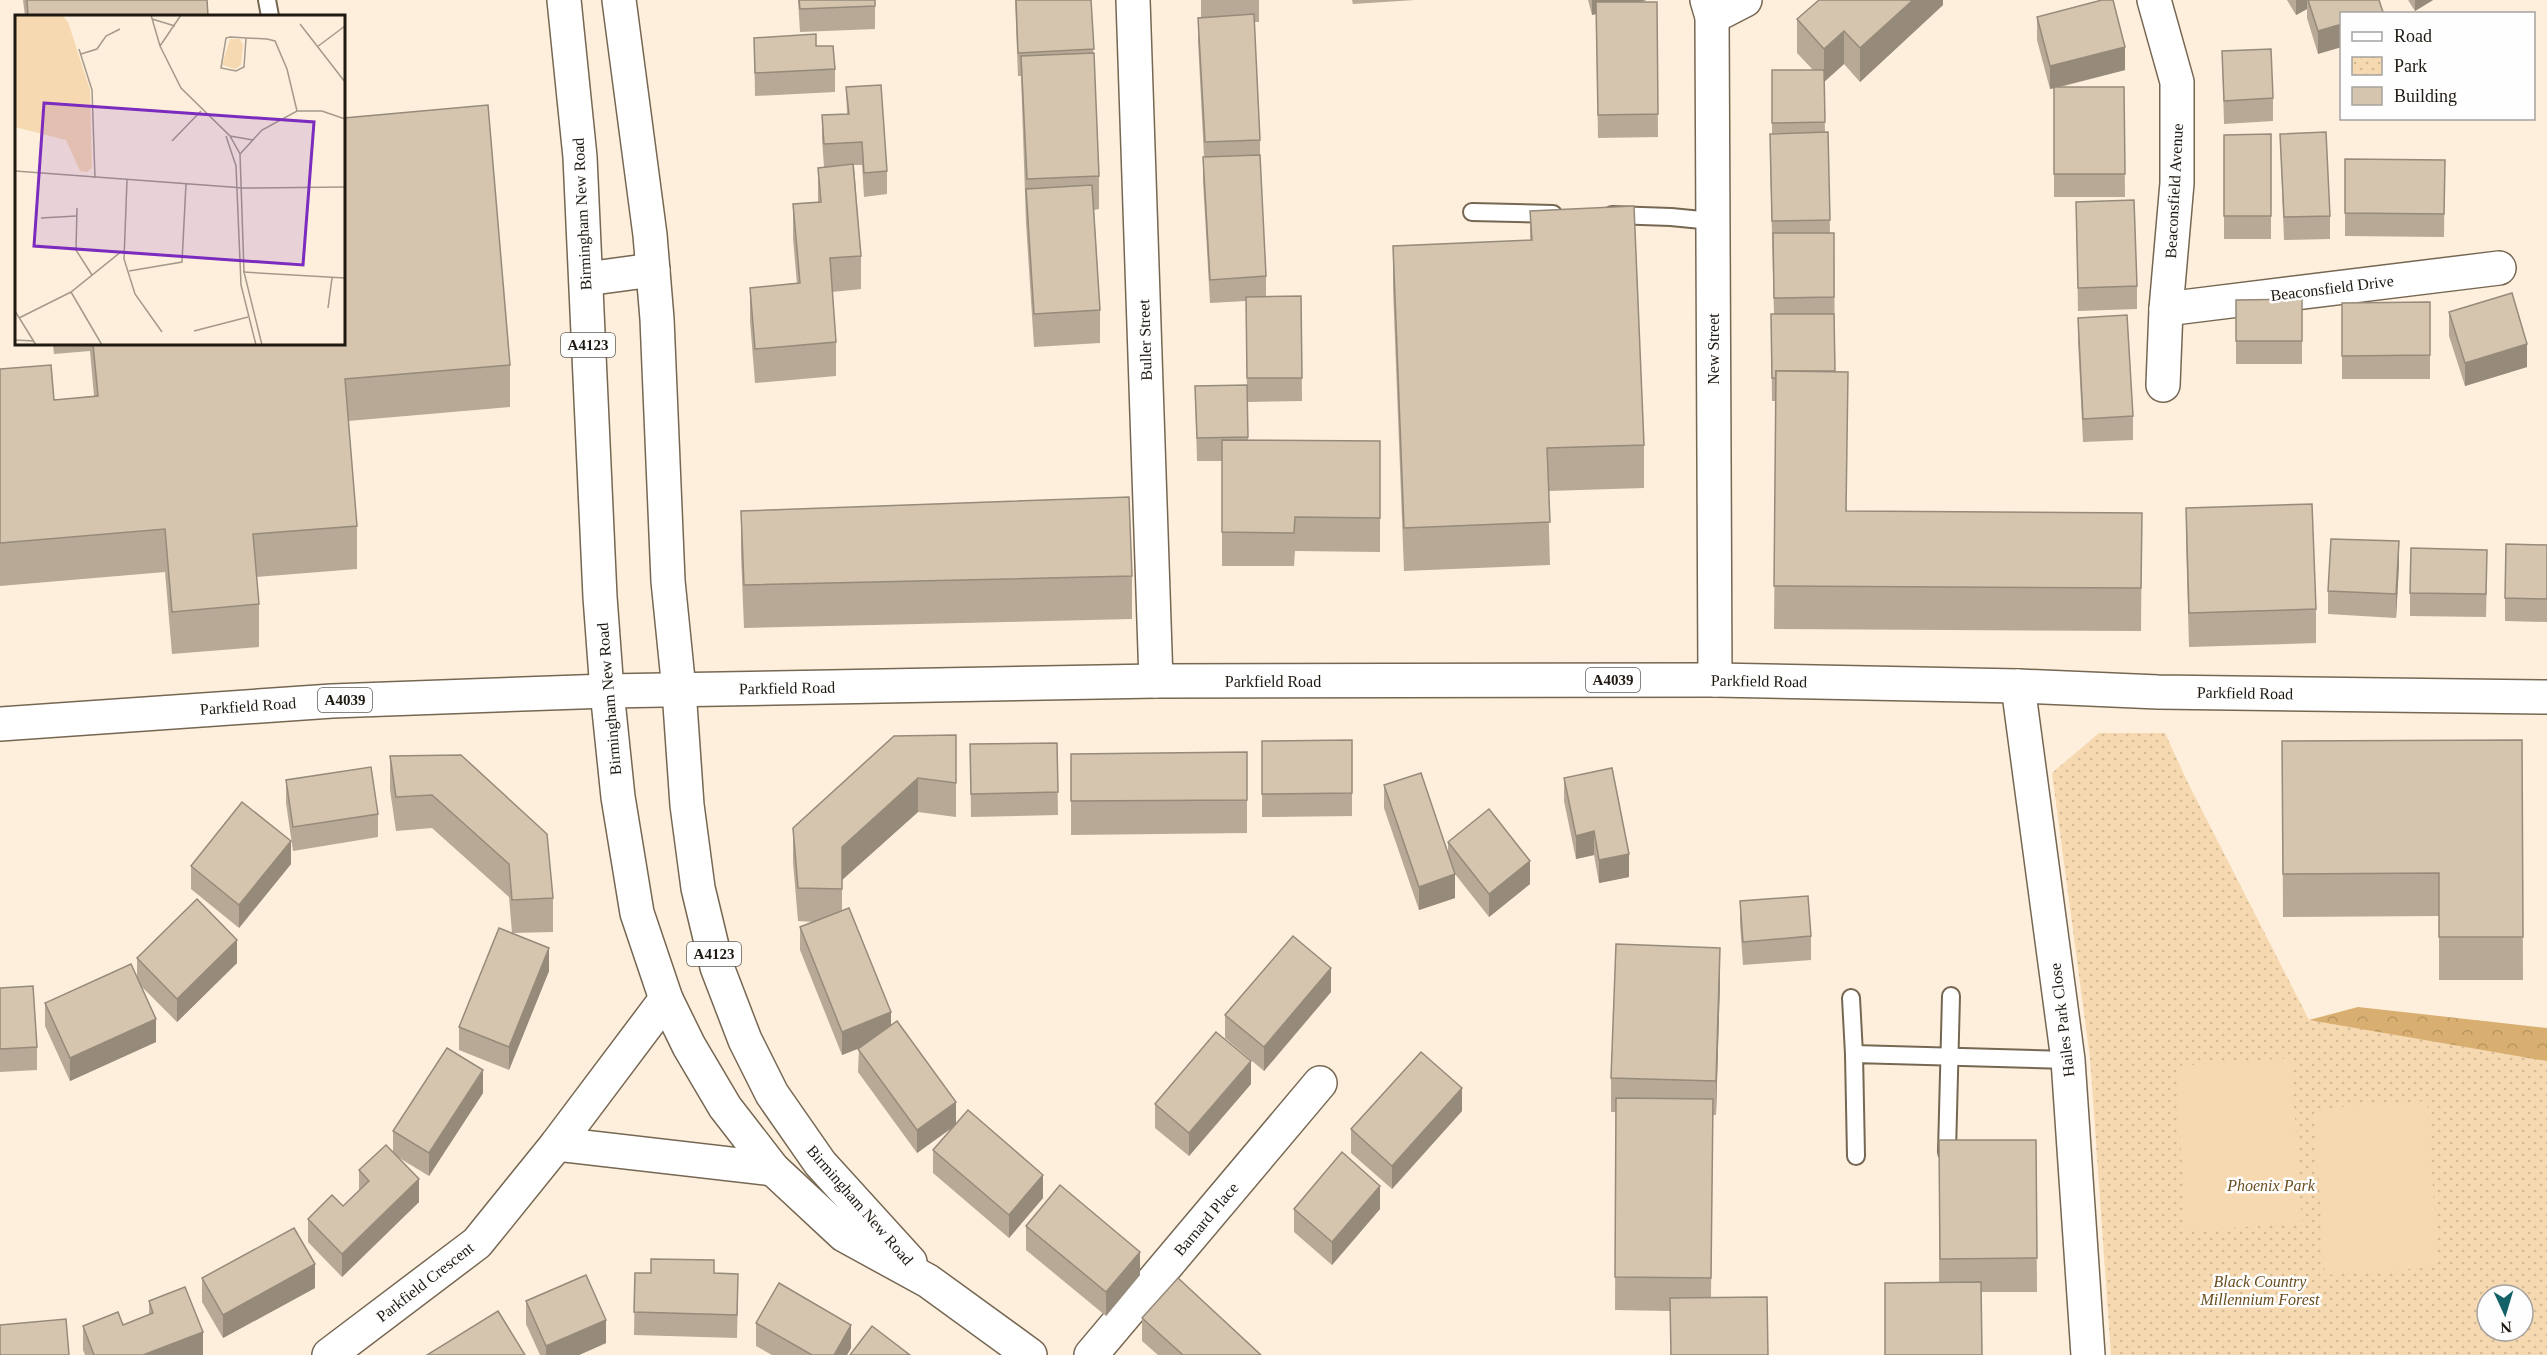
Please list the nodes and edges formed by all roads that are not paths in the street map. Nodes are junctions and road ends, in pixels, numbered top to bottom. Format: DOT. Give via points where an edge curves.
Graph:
graph roads {
  1 [pos="267,0"];
  2 [pos="564,0"];
  3 [pos="619,0"];
  4 [pos="1133,0"];
  5 [pos="1745,0"];
  6 [pos="2154,0"];
  7 [pos="1710,9"];
  8 [pos="270,15"];
  9 [pos="1472,212"];
  10 [pos="1566,214"];
  11 [pos="1600,215"];
  12 [pos="1712,221"];
  13 [pos="2499,268"];
  14 [pos="653,270"];
  15 [pos="586,279"];
  16 [pos="2166,309"];
  17 [pos="2163,386"];
  18 [pos="1715,680"];
  19 [pos="1156,681"];
  20 [pos="2018,686"];
  21 [pos="679,690"];
  22 [pos="607,691"];
  23 [pos="2547,697"];
  24 [pos="0,724"];
  25 [pos="1951,996"];
  26 [pos="1851,998"];
  27 [pos="666,999"];
  28 [pos="1854,1054"];
  29 [pos="1951,1057"];
  30 [pos="2068,1060"];
  31 [pos="1320,1083"];
  32 [pos="557,1144"];
  33 [pos="1947,1152"];
  34 [pos="1856,1156"];
  35 [pos="773,1169"];
  36 [pos="928,1281"];
  37 [pos="329,1355"];
  38 [pos="1030,1355"];
  39 [pos="1091,1355"];
  40 [pos="2088,1355"];
  1 -- 8 [label="lane"];
  2 -- 15 [label="main road, Birmingham New Road / A4123" via="580,157"];
  3 -- 14 [label="main road, Birmingham New Road / A4123"];
  4 -- 19 [label="main road, Buller Street"];
  5 -- 7 [label="main road"];
  6 -- 16 [label="main road, Beaconsfield Avenue" via="2177,82 2177,183"];
  7 -- 12 [label="main road, New Street"];
  9 -- 10 [label="lane"];
  11 -- 12 [label="lane"];
  12 -- 18 [label="main road, New Street"];
  13 -- 16 [label="main road, Beaconsfield Drive"];
  14 -- 15 [label="main road"];
  14 -- 21 [label="main road, Birmingham New Road / A4123" via="668,581"];
  15 -- 22 [label="main road, Birmingham New Road / A4123"];
  16 -- 17 [label="main road, Beaconsfield Avenue"];
  18 -- 19 [label="main road, Parkfield Road / A4039"];
  18 -- 20 [label="main road, Parkfield Road / A4039"];
  19 -- 21 [label="main road, Parkfield Road / A4039"];
  20 -- 23 [label="main road, Parkfield Road / A4039" via="2158,692"];
  20 -- 30 [label="main road, Hailes Park Close"];
  21 -- 22 [label="main road, Parkfield Road / A4039"];
  21 -- 36 [label="main road, Birmingham New Road / A4123" via="687,805 698,888 717,967 745,1040 772,1094 820,1163"];
  22 -- 24 [label="main road, Parkfield Road / A4039" via="332,701"];
  22 -- 27 [label="main road, Birmingham New Road / A4123" via="618,797 637,913"];
  25 -- 29 [label="lane"];
  26 -- 28 [label="lane"];
  27 -- 32 [label="main road, Parkfield Crescent"];
  27 -- 35 [label="main road, Birmingham New Road / A4123" via="725,1107"];
  28 -- 29 [label="lane"];
  28 -- 34 [label="lane"];
  29 -- 30 [label="lane"];
  29 -- 33 [label="lane"];
  30 -- 40 [label="main road, Hailes Park Close"];
  31 -- 39 [label="main road, Barnard Place"];
  32 -- 35 [label="main road"];
  32 -- 37 [label="main road, Parkfield Crescent" via="477,1243"];
  35 -- 36 [label="main road, Birmingham New Road / A4123" via="844,1235"];
  36 -- 38 [label="main road, Birmingham New Road / A4123"];
}
